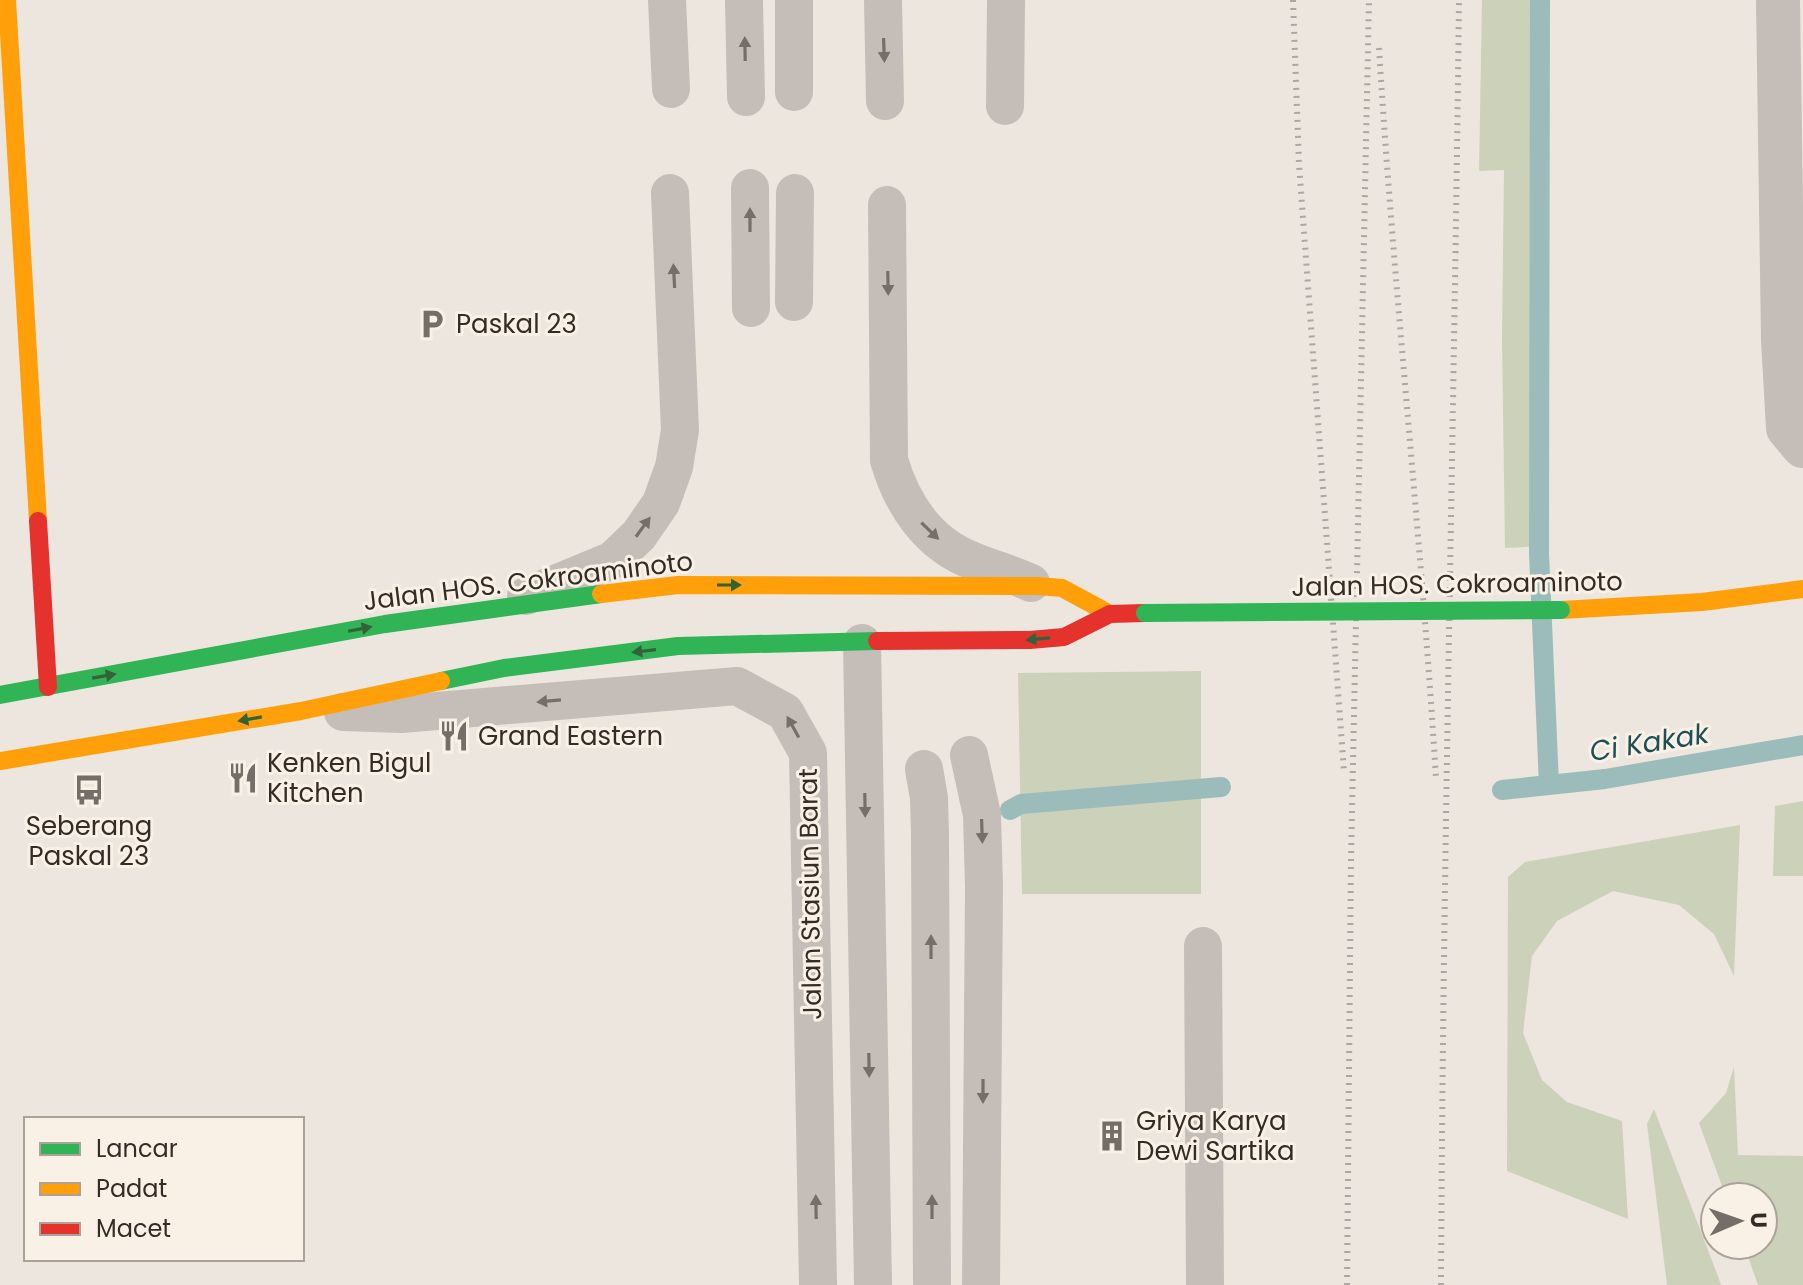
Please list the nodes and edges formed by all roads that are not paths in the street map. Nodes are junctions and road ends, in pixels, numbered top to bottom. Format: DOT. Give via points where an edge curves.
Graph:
graph roads {
  1 [pos="7,0"];
  2 [pos="667,0"];
  3 [pos="744,0"];
  4 [pos="794,0"];
  5 [pos="883,0"];
  6 [pos="1006,0"];
  7 [pos="1778,0"];
  8 [pos="671,89"];
  9 [pos="794,92"];
  10 [pos="746,97"];
  11 [pos="885,101"];
  12 [pos="1005,106"];
  13 [pos="750,188"];
  14 [pos="670,193"];
  15 [pos="795,193"];
  16 [pos="887,205"];
  17 [pos="794,302"];
  18 [pos="751,308"];
  19 [pos="1803,446"];
  20 [pos="1038,586"];
  21 [pos="1803,589"];
  22 [pos="505,606"];
  23 [pos="1110,614"];
  24 [pos="288,643"];
  25 [pos="862,643"];
  26 [pos="293,666"];
  27 [pos="48,687"];
  28 [pos="0,695"];
  29 [pos="299,700"];
  30 [pos="969,755"];
  31 [pos="0,761"];
  32 [pos="924,769"];
  33 [pos="1203,946"];
  34 [pos="818,1285"];
  35 [pos="873,1285"];
  36 [pos="932,1285"];
  37 [pos="981,1285"];
  38 [pos="1205,1285"];
  1 -- 27 [label="main road"];
  2 -- 8 [label="lane"];
  10 -- 3 [label="lane, one-way"];
  4 -- 9 [label="lane"];
  5 -- 11 [label="lane, one-way"];
  6 -- 12 [label="lane"];
  7 -- 19 [label="street" via="1788,428"];
  18 -- 13 [label="lane, one-way"];
  22 -- 14 [label="lane, one-way" via="613,560 661,503 680,430"];
  15 -- 17 [label="lane"];
  16 -- 20 [label="lane, one-way" via="889,460 897,484 908,507 942,543 971,561"];
  22 -- 20 [label="main road, Jalan HOS. Cokroaminoto, one-way" via="678,585"];
  20 -- 23 [label="main road, Jalan HOS. Cokroaminoto" via="1062,588"];
  21 -- 23 [label="main road, Jalan HOS. Cokroaminoto, bridge" via="1702,602 1561,610"];
  24 -- 22 [label="main road, Jalan HOS. Cokroaminoto, one-way"];
  23 -- 25 [label="main road, Jalan HOS. Cokroaminoto, one-way" via="1064,637"];
  24 -- 26 [label="main road"];
  27 -- 24 [label="main road, Jalan HOS. Cokroaminoto, one-way"];
  25 -- 29 [label="main road, Jalan HOS. Cokroaminoto, one-way" via="678,646"];
  25 -- 35 [label="lane, one-way"];
  27 -- 28 [label="main road, Jalan HOS. Cokroaminoto"];
  29 -- 31 [label="main road, Jalan HOS. Cokroaminoto, one-way"];
  34 -- 29 [label="lane, Jalan Stasiun Barat, one-way" via="808,753 785,712 737,686 401,714"];
  30 -- 37 [label="lane, one-way" via="982,815 984,886"];
  36 -- 32 [label="lane, one-way" via="930,834"];
  33 -- 38 [label="lane"];
}
